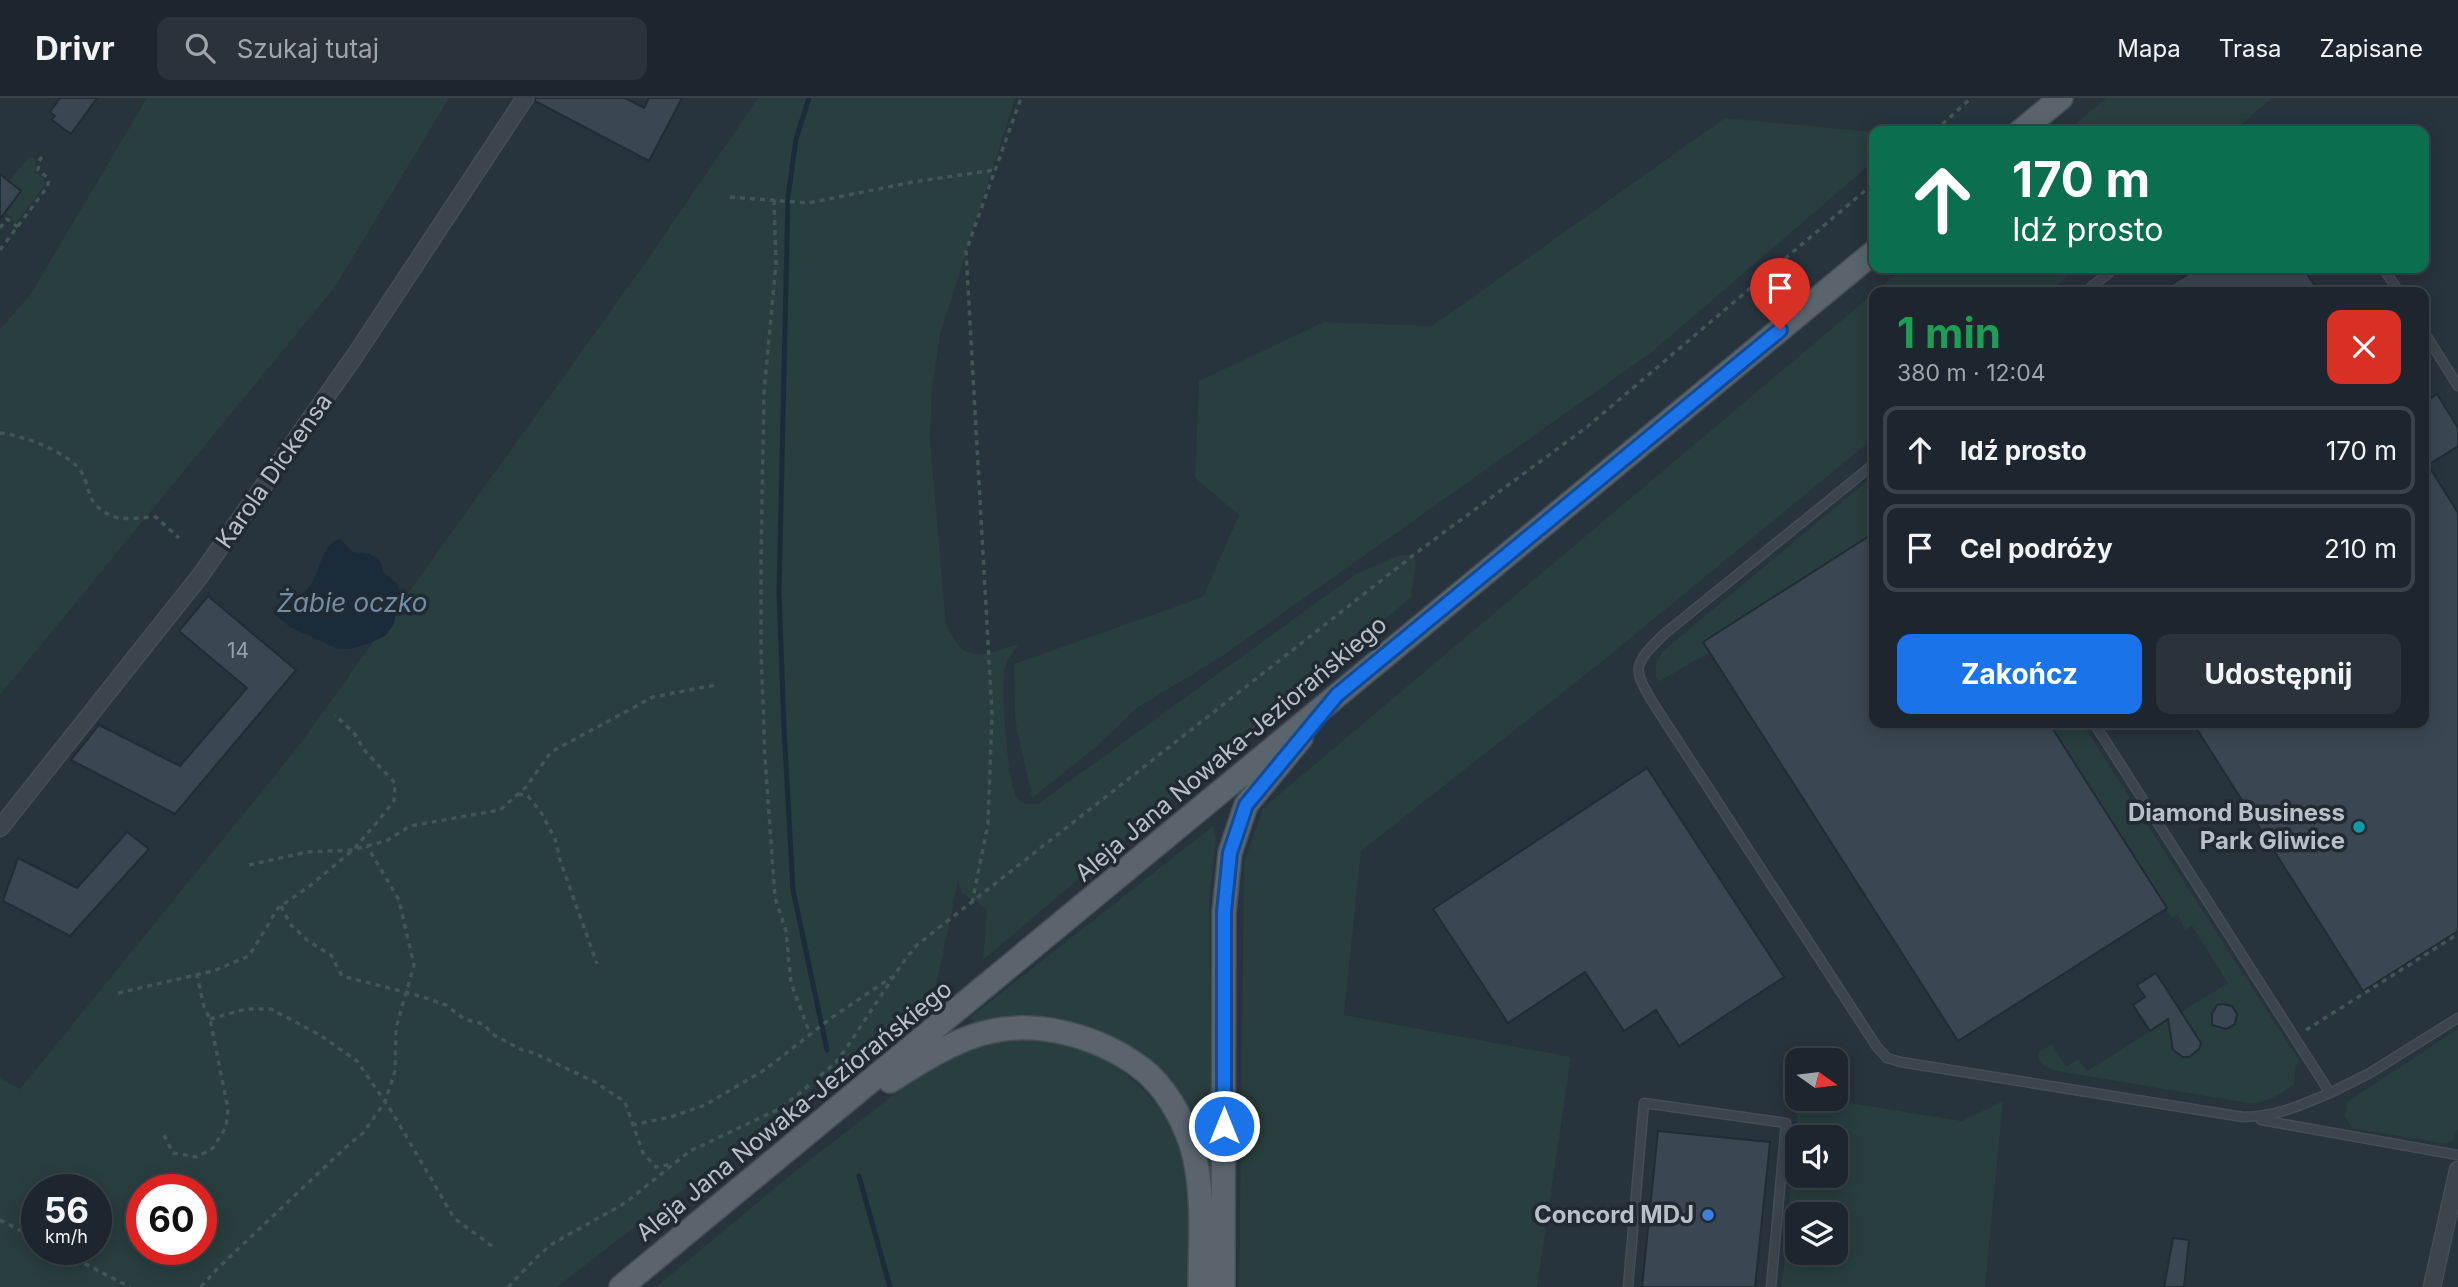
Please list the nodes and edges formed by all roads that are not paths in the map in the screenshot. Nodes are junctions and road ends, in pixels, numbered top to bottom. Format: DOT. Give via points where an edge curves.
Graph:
graph roads {
  1 [pos="525,98"];
  2 [pos="2061,98"];
  3 [pos="2027,126"];
  4 [pos="1869,256"];
  5 [pos="2109,273"];
  6 [pos="2091,287"];
  7 [pos="2429,340"];
  8 [pos="2458,386"];
  9 [pos="1869,468"];
  10 [pos="1337,695"];
  11 [pos="2097,728"];
  12 [pos="0,828"];
  13 [pos="2458,1018"];
  14 [pos="2330,1093"];
  15 [pos="2243,1117"];
  16 [pos="824,1120"];
  17 [pos="2458,1154"];
  18 [pos="2458,1170"];
  19 [pos="621,1287"];
  20 [pos="1200,1287"];
  21 [pos="1223,1287"];
  22 [pos="1628,1287"];
  23 [pos="1771,1287"];
  24 [pos="2432,1287"];
  1 -- 12 [label="street, Karola Dickensa" via="356,354 200,576"];
  2 -- 3 [label="main road"];
  4 -- 10 [label="main road, Aleja Jana Nowaka-Jeziorańskiego"];
  5 -- 6 [label="lane"];
  7 -- 8 [label="lane"];
  9 -- 15 [label="lane" via="1664,635 1639,661 1637,673 1642,684 1887,1058"];
  10 -- 16 [label="main road, Aleja Jana Nowaka-Jeziorańskiego"];
  10 -- 21 [label="main road" via="1246,805 1230,853 1224,912"];
  11 -- 14 [label="lane"];
  13 -- 14 [label="lane"];
  14 -- 15 [label="lane" via="2284,1113"];
  15 -- 17 [label="lane"];
  16 -- 19 [label="main road, Aleja Jana Nowaka-Jeziorańskiego"];
  16 -- 20 [label="main road" via="945,1048 979,1034 1005,1028 1035,1029 1088,1040 1142,1069 1178,1115 1191,1144 1198,1178"];
  18 -- 24 [label="street"];
  22 -- 23 [label="lane" via="1644,1103 1786,1123"];
}
